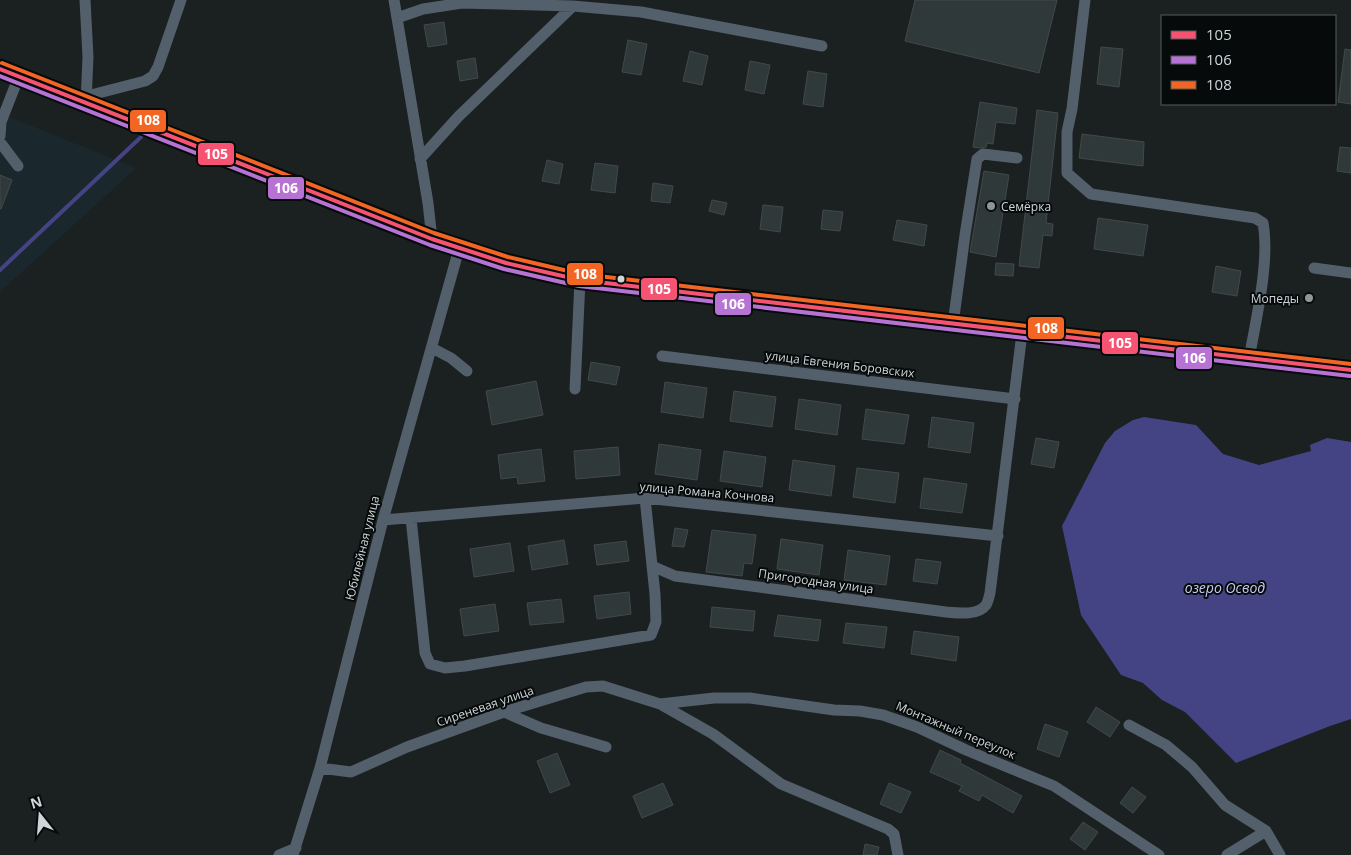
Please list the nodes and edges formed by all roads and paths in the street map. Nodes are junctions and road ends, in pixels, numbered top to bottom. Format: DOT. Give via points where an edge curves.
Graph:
graph roads {
  1 [pos="85,0"];
  2 [pos="181,0"];
  3 [pos="394,0"];
  4 [pos="1085,0"];
  5 [pos="573,6"];
  6 [pos="397,18"];
  7 [pos="822,46"];
  8 [pos="0,69"];
  9 [pos="18,76"];
  10 [pos="86,99"];
  11 [pos="0,136"];
  12 [pos="0,142"];
  13 [pos="1017,158"];
  14 [pos="420,160"];
  15 [pos="18,166"];
  16 [pos="432,240"];
  17 [pos="459,249"];
  18 [pos="1314,268"];
  19 [pos="1351,274"];
  20 [pos="580,280"];
  21 [pos="954,324"];
  22 [pos="1022,333"];
  23 [pos="432,348"];
  24 [pos="662,356"];
  25 [pos="1248,359"];
  26 [pos="1351,370"];
  27 [pos="467,371"];
  28 [pos="575,389"];
  29 [pos="1015,399"];
  30 [pos="645,498"];
  31 [pos="411,518"];
  32 [pos="383,520"];
  33 [pos="998,536"];
  34 [pos="652,566"];
  35 [pos="660,704"];
  36 [pos="504,712"];
  37 [pos="1129,726"];
  38 [pos="606,747"];
  39 [pos="320,768"];
  40 [pos="1266,831"];
  41 [pos="295,852"];
  42 [pos="279,855"];
  43 [pos="898,855"];
  44 [pos="1159,855"];
  45 [pos="1227,855"];
  46 [pos="1280,855"];
  1 -- 10 [label="street"];
  2 -- 10 [label="street" via="153,76"];
  3 -- 6 [label="street"];
  4 -- 25 [label="street" via="1067,132 1067,173 1091,194 1256,218 1263,223 1266,240"];
  5 -- 6 [label="street" via="462,3 423,9"];
  5 -- 7 [label="street" via="640,12"];
  5 -- 14 [label="street" via="459,116"];
  6 -- 14 [label="street"];
  8 -- 9 [label="highway"];
  9 -- 10 [label="highway"];
  9 -- 11 [label="street" via="1,122"];
  10 -- 16 [label="highway"];
  12 -- 15 [label="street"];
  13 -- 21 [label="street" via="983,154 977,159"];
  14 -- 16 [label="street"];
  16 -- 17 [label="highway"];
  17 -- 20 [label="highway" via="506,264"];
  17 -- 23 [label="street, Юбилейная улица"];
  18 -- 19 [label="street"];
  20 -- 21 [label="highway"];
  20 -- 28 [label="street"];
  21 -- 22 [label="highway"];
  22 -- 25 [label="highway"];
  22 -- 29 [label="street"];
  23 -- 27 [label="street"];
  23 -- 32 [label="street, Юбилейная улица"];
  24 -- 29 [label="street, улица Евгения Боровских"];
  25 -- 26 [label="highway"];
  29 -- 33 [label="street"];
  30 -- 31 [label="street, улица Романа Кочнова"];
  30 -- 33 [label="street, улица Романа Кочнова"];
  30 -- 34 [label="street"];
  31 -- 32 [label="street, улица Романа Кочнова"];
  31 -- 34 [label="street" via="425,653 430,664 446,668 651,635 656,622"];
  32 -- 39 [label="street, Юбилейная улица"];
  33 -- 34 [label="street, Пригородная улица" via="986,605 979,611 963,613 675,576"];
  35 -- 36 [label="street, Сиреневая улица" via="603,686 586,687"];
  35 -- 43 [label="street" via="713,734 781,784 888,829 894,834"];
  35 -- 44 [label="street, Монтажный переулок" via="750,698 882,715 1054,786"];
  36 -- 38 [label="street" via="541,728"];
  36 -- 39 [label="street, Сиреневая улица" via="407,747 351,772"];
  37 -- 40 [label="street" via="1166,745 1192,767 1225,805"];
  39 -- 41 [label="street, Юбилейная улица"];
  40 -- 45 [label="street"];
  40 -- 46 [label="street"];
  41 -- 42 [label="street"];
}
